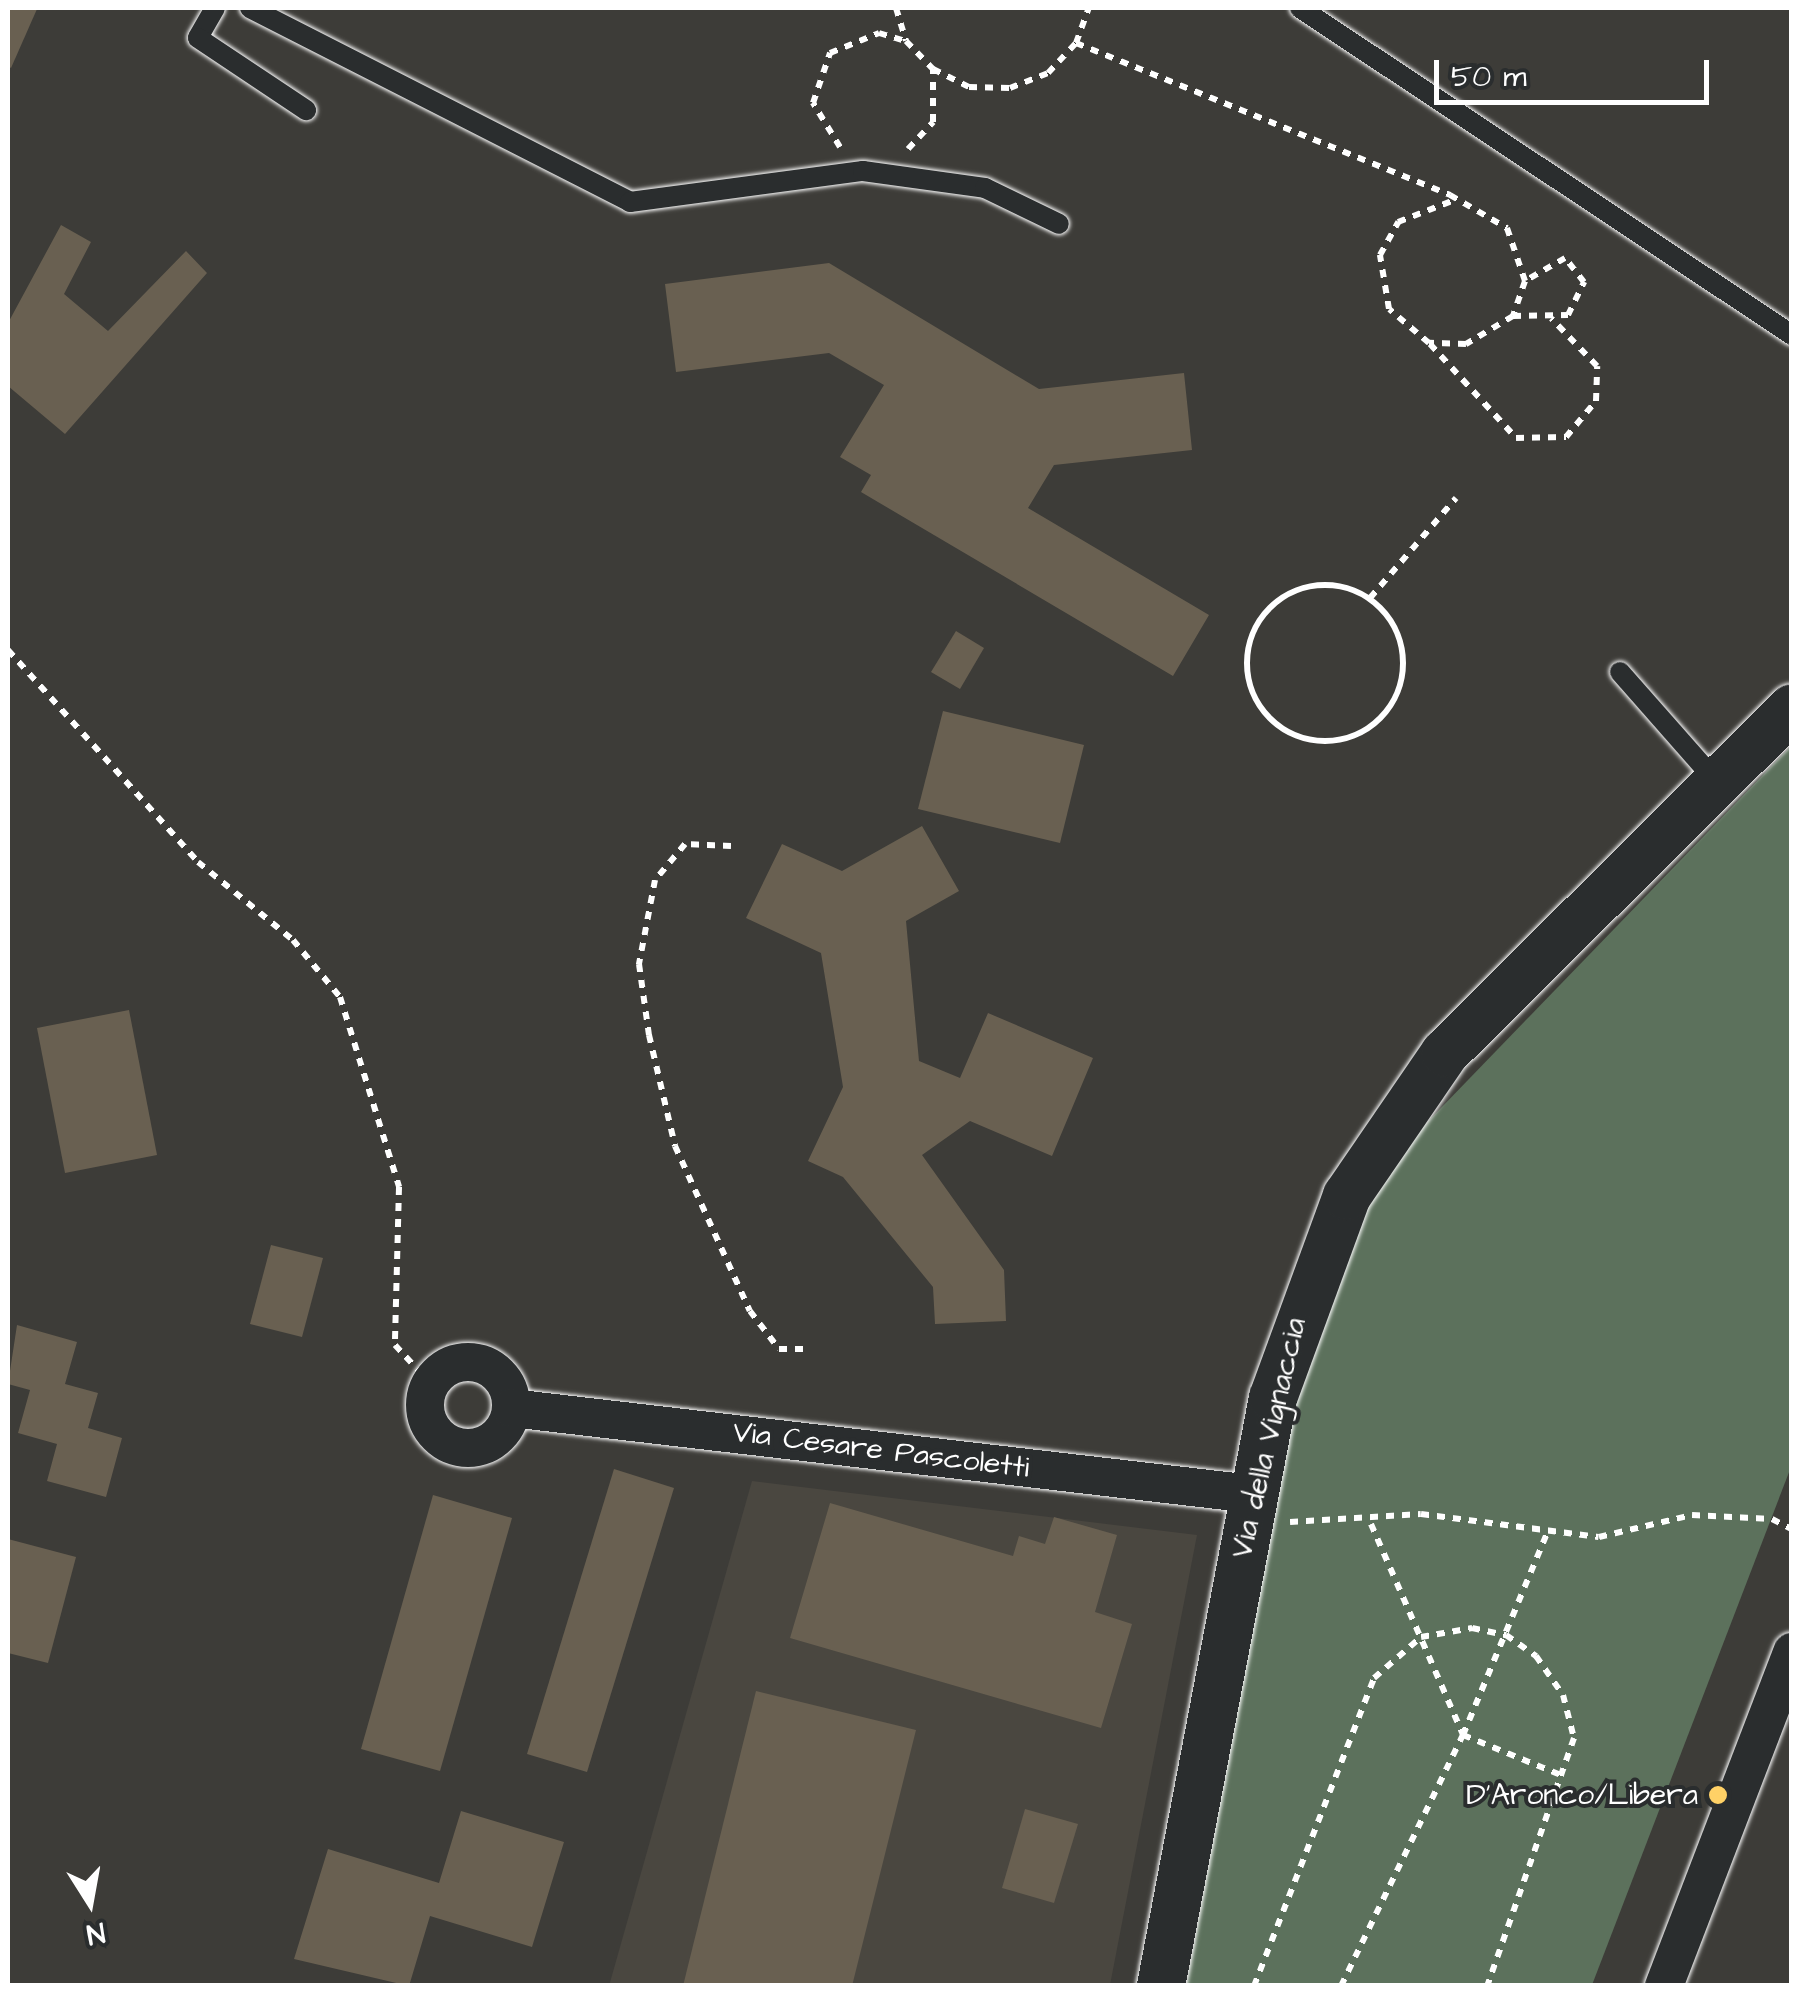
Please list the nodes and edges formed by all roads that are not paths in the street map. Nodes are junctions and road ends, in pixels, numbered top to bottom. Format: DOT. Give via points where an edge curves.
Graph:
graph roads {
  1 [pos="215,8"];
  2 [pos="250,8"];
  3 [pos="1300,8"];
  4 [pos="306,110"];
  5 [pos="1059,224"];
  6 [pos="1792,335"];
  7 [pos="1620,672"];
  8 [pos="1792,709"];
  9 [pos="1717,782"];
  10 [pos="511,1408"];
  11 [pos="1252,1494"];
  12 [pos="1792,1652"];
  13 [pos="1160,1986"];
  14 [pos="1664,1986"];
  1 -- 4 [label="lane" via="198,38"];
  2 -- 5 [label="lane" via="630,202 863,170 985,188"];
  3 -- 6 [label="lane"];
  7 -- 9 [label="lane"];
  8 -- 9 [label="street, Via della Vignaccia"];
  9 -- 11 [label="street, Via della Vignaccia" via="1445,1053 1379,1137 1302,1302"];
  10 -- 10 [label="street" via="490,1442 462,1448 430,1424 430,1384 452,1365 480,1364 504,1380"];
  10 -- 11 [label="street, Via Cesare Pascoletti"];
  11 -- 13 [label="street, Via della Vignaccia"];
  12 -- 14 [label="street"];
}
